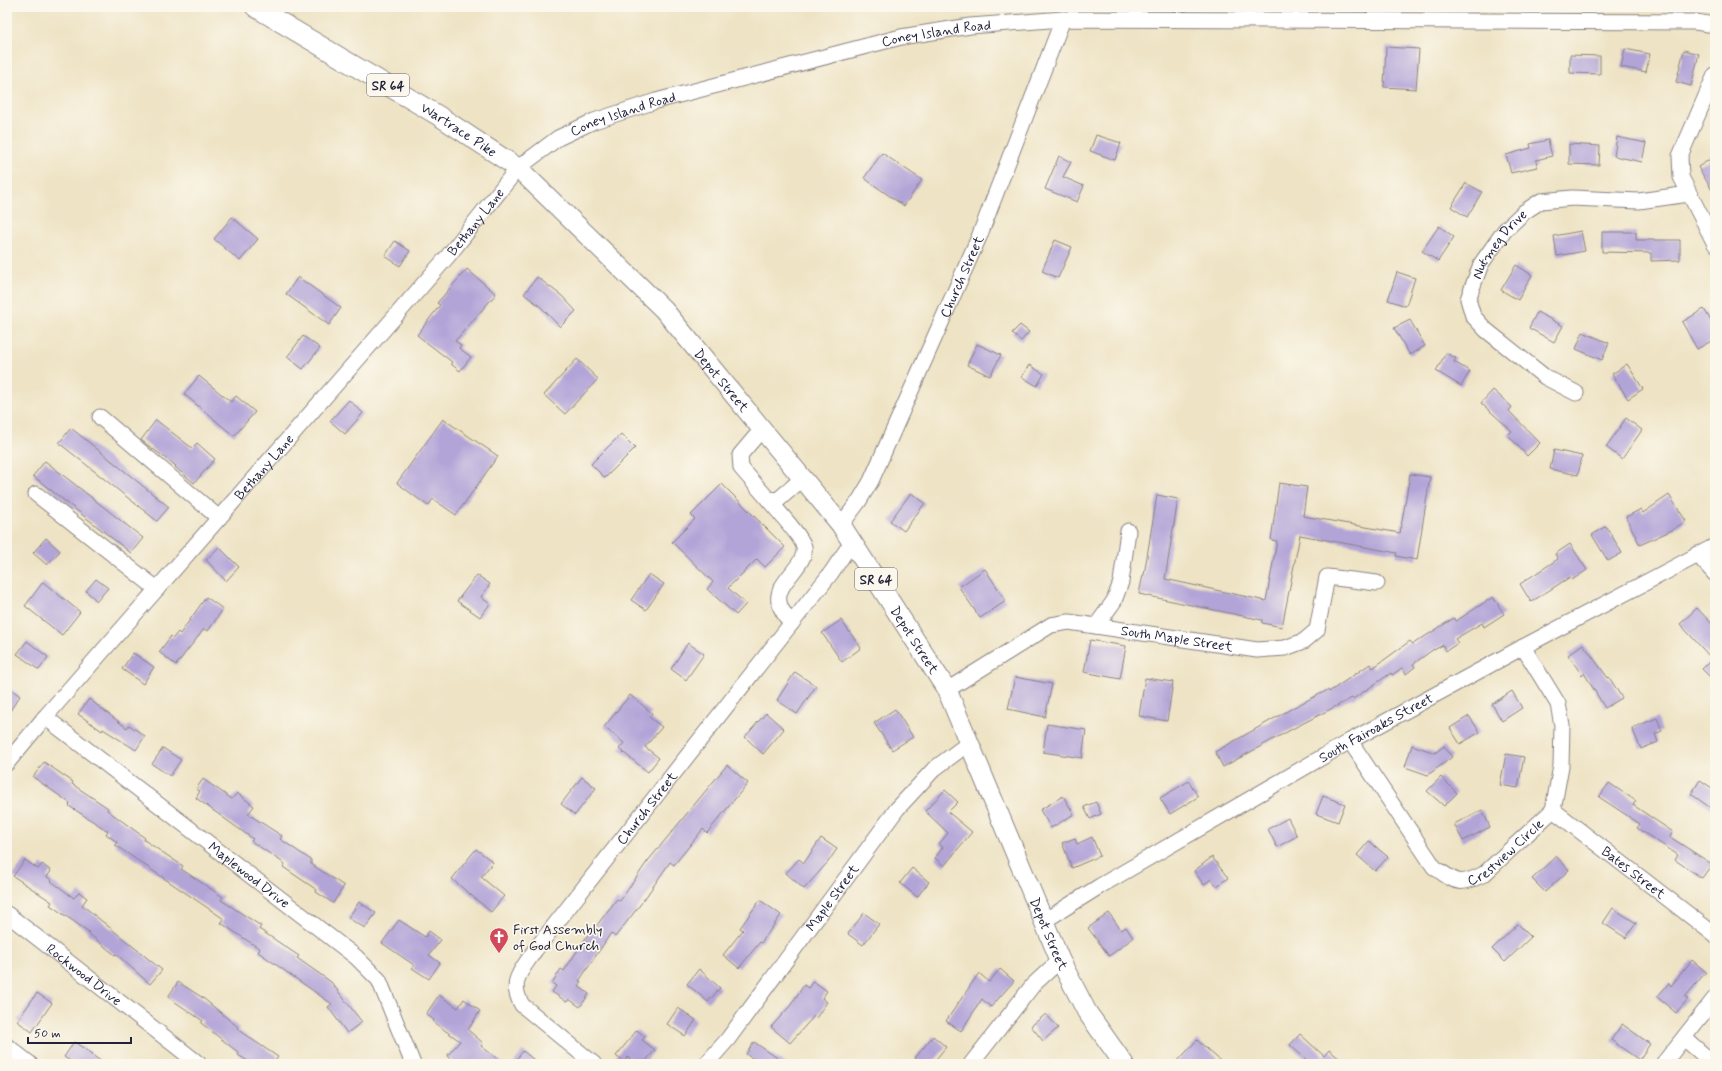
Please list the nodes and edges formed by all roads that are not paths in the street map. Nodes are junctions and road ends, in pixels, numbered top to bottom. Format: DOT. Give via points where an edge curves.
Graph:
graph roads {
  1 [pos="255,7"];
  2 [pos="1063,19"];
  3 [pos="1715,25"];
  4 [pos="1715,75"];
  5 [pos="518,168"];
  6 [pos="1689,194"];
  7 [pos="1715,244"];
  8 [pos="1576,393"];
  9 [pos="100,417"];
  10 [pos="762,429"];
  11 [pos="803,478"];
  12 [pos="36,494"];
  13 [pos="768,499"];
  14 [pos="219,518"];
  15 [pos="841,525"];
  16 [pos="1128,531"];
  17 [pos="852,542"];
  18 [pos="1715,546"];
  19 [pos="1697,554"];
  20 [pos="1715,574"];
  21 [pos="1377,583"];
  22 [pos="157,589"];
  23 [pos="791,624"];
  24 [pos="1096,626"];
  25 [pos="1523,647"];
  26 [pos="948,690"];
  27 [pos="45,716"];
  28 [pos="1350,741"];
  29 [pos="969,743"];
  30 [pos="7,763"];
  31 [pos="1552,810"];
  32 [pos="7,914"];
  33 [pos="1044,921"];
  34 [pos="1715,935"];
  35 [pos="1060,960"];
  36 [pos="1715,998"];
  37 [pos="1684,1038"];
  38 [pos="7,1046"];
  39 [pos="30,1064"];
  40 [pos="199,1064"];
  41 [pos="412,1064"];
  42 [pos="594,1064"];
  43 [pos="706,1064"];
  44 [pos="971,1064"];
  45 [pos="1124,1064"];
  46 [pos="1663,1064"];
  47 [pos="1714,1064"];
  1 -- 5 [label="main road, Wartrace Pike / SR 64" via="432,112"];
  2 -- 3 [label="street, Coney Island Road" via="1695,22"];
  2 -- 5 [label="street, Coney Island Road" via="970,26 901,37 656,101 594,121 558,138"];
  2 -- 15 [label="street, Church Street" via="979,237 871,481"];
  4 -- 6 [label="street" via="1680,156 1681,177"];
  5 -- 10 [label="main road, Depot Street / SR 64" via="664,310"];
  5 -- 14 [label="street, Bethany Lane" via="448,256"];
  6 -- 7 [label="street"];
  6 -- 8 [label="street, Nutmeg Drive" via="1639,200 1572,198 1541,201 1524,212 1505,230 1481,264 1468,299 1473,316 1486,330 1545,377"];
  9 -- 14 [label="street"];
  10 -- 11 [label="main road, Depot Street / SR 64"];
  10 -- 13 [label="street" via="740,455 741,468"];
  11 -- 13 [label="street" via="778,500"];
  11 -- 15 [label="main road, Depot Street / SR 64"];
  12 -- 22 [label="street"];
  13 -- 23 [label="street" via="800,538 804,547 802,557 779,591 779,602"];
  14 -- 22 [label="street, Bethany Lane"];
  15 -- 17 [label="main road, Depot Street / SR 64"];
  16 -- 24 [label="street" via="1121,582 1114,601"];
  17 -- 23 [label="street, Church Street"];
  17 -- 26 [label="main road, Depot Street / SR 64"];
  18 -- 19 [label="street, South Fairoaks Street"];
  19 -- 20 [label="street"];
  19 -- 25 [label="street, South Fairoaks Street"];
  21 -- 24 [label="street, South Maple Street" via="1327,577 1316,630 1304,641 1285,648 1257,650"];
  22 -- 27 [label="street, Bethany Lane"];
  23 -- 42 [label="street, Church Street" via="535,950 515,981 516,994 522,1005"];
  24 -- 26 [label="street, South Maple Street" via="1069,622 1051,625"];
  25 -- 28 [label="street, South Fairoaks Street"];
  25 -- 31 [label="street, Crestview Circle" via="1558,704 1562,725 1561,766"];
  26 -- 29 [label="main road, Depot Street / SR 64"];
  27 -- 30 [label="street, Bethany Lane"];
  27 -- 41 [label="street, Maplewood Drive" via="356,957 379,980"];
  28 -- 31 [label="street, Crestview Circle" via="1434,867 1452,879 1470,881 1484,874"];
  28 -- 33 [label="street, South Fairoaks Street"];
  29 -- 33 [label="main road, Depot Street / SR 64"];
  29 -- 43 [label="street, Maple Street" via="934,769 897,809 728,1039"];
  31 -- 34 [label="street, Bates Street"];
  32 -- 40 [label="street, Rockwood Drive"];
  33 -- 35 [label="main road, Depot Street / SR 64"];
  35 -- 44 [label="street" via="1032,985"];
  35 -- 45 [label="main road, Depot Street / SR 64" via="1087,1012"];
  36 -- 37 [label="street"];
  37 -- 46 [label="street"];
  37 -- 47 [label="street"];
  38 -- 39 [label="street"];
}
